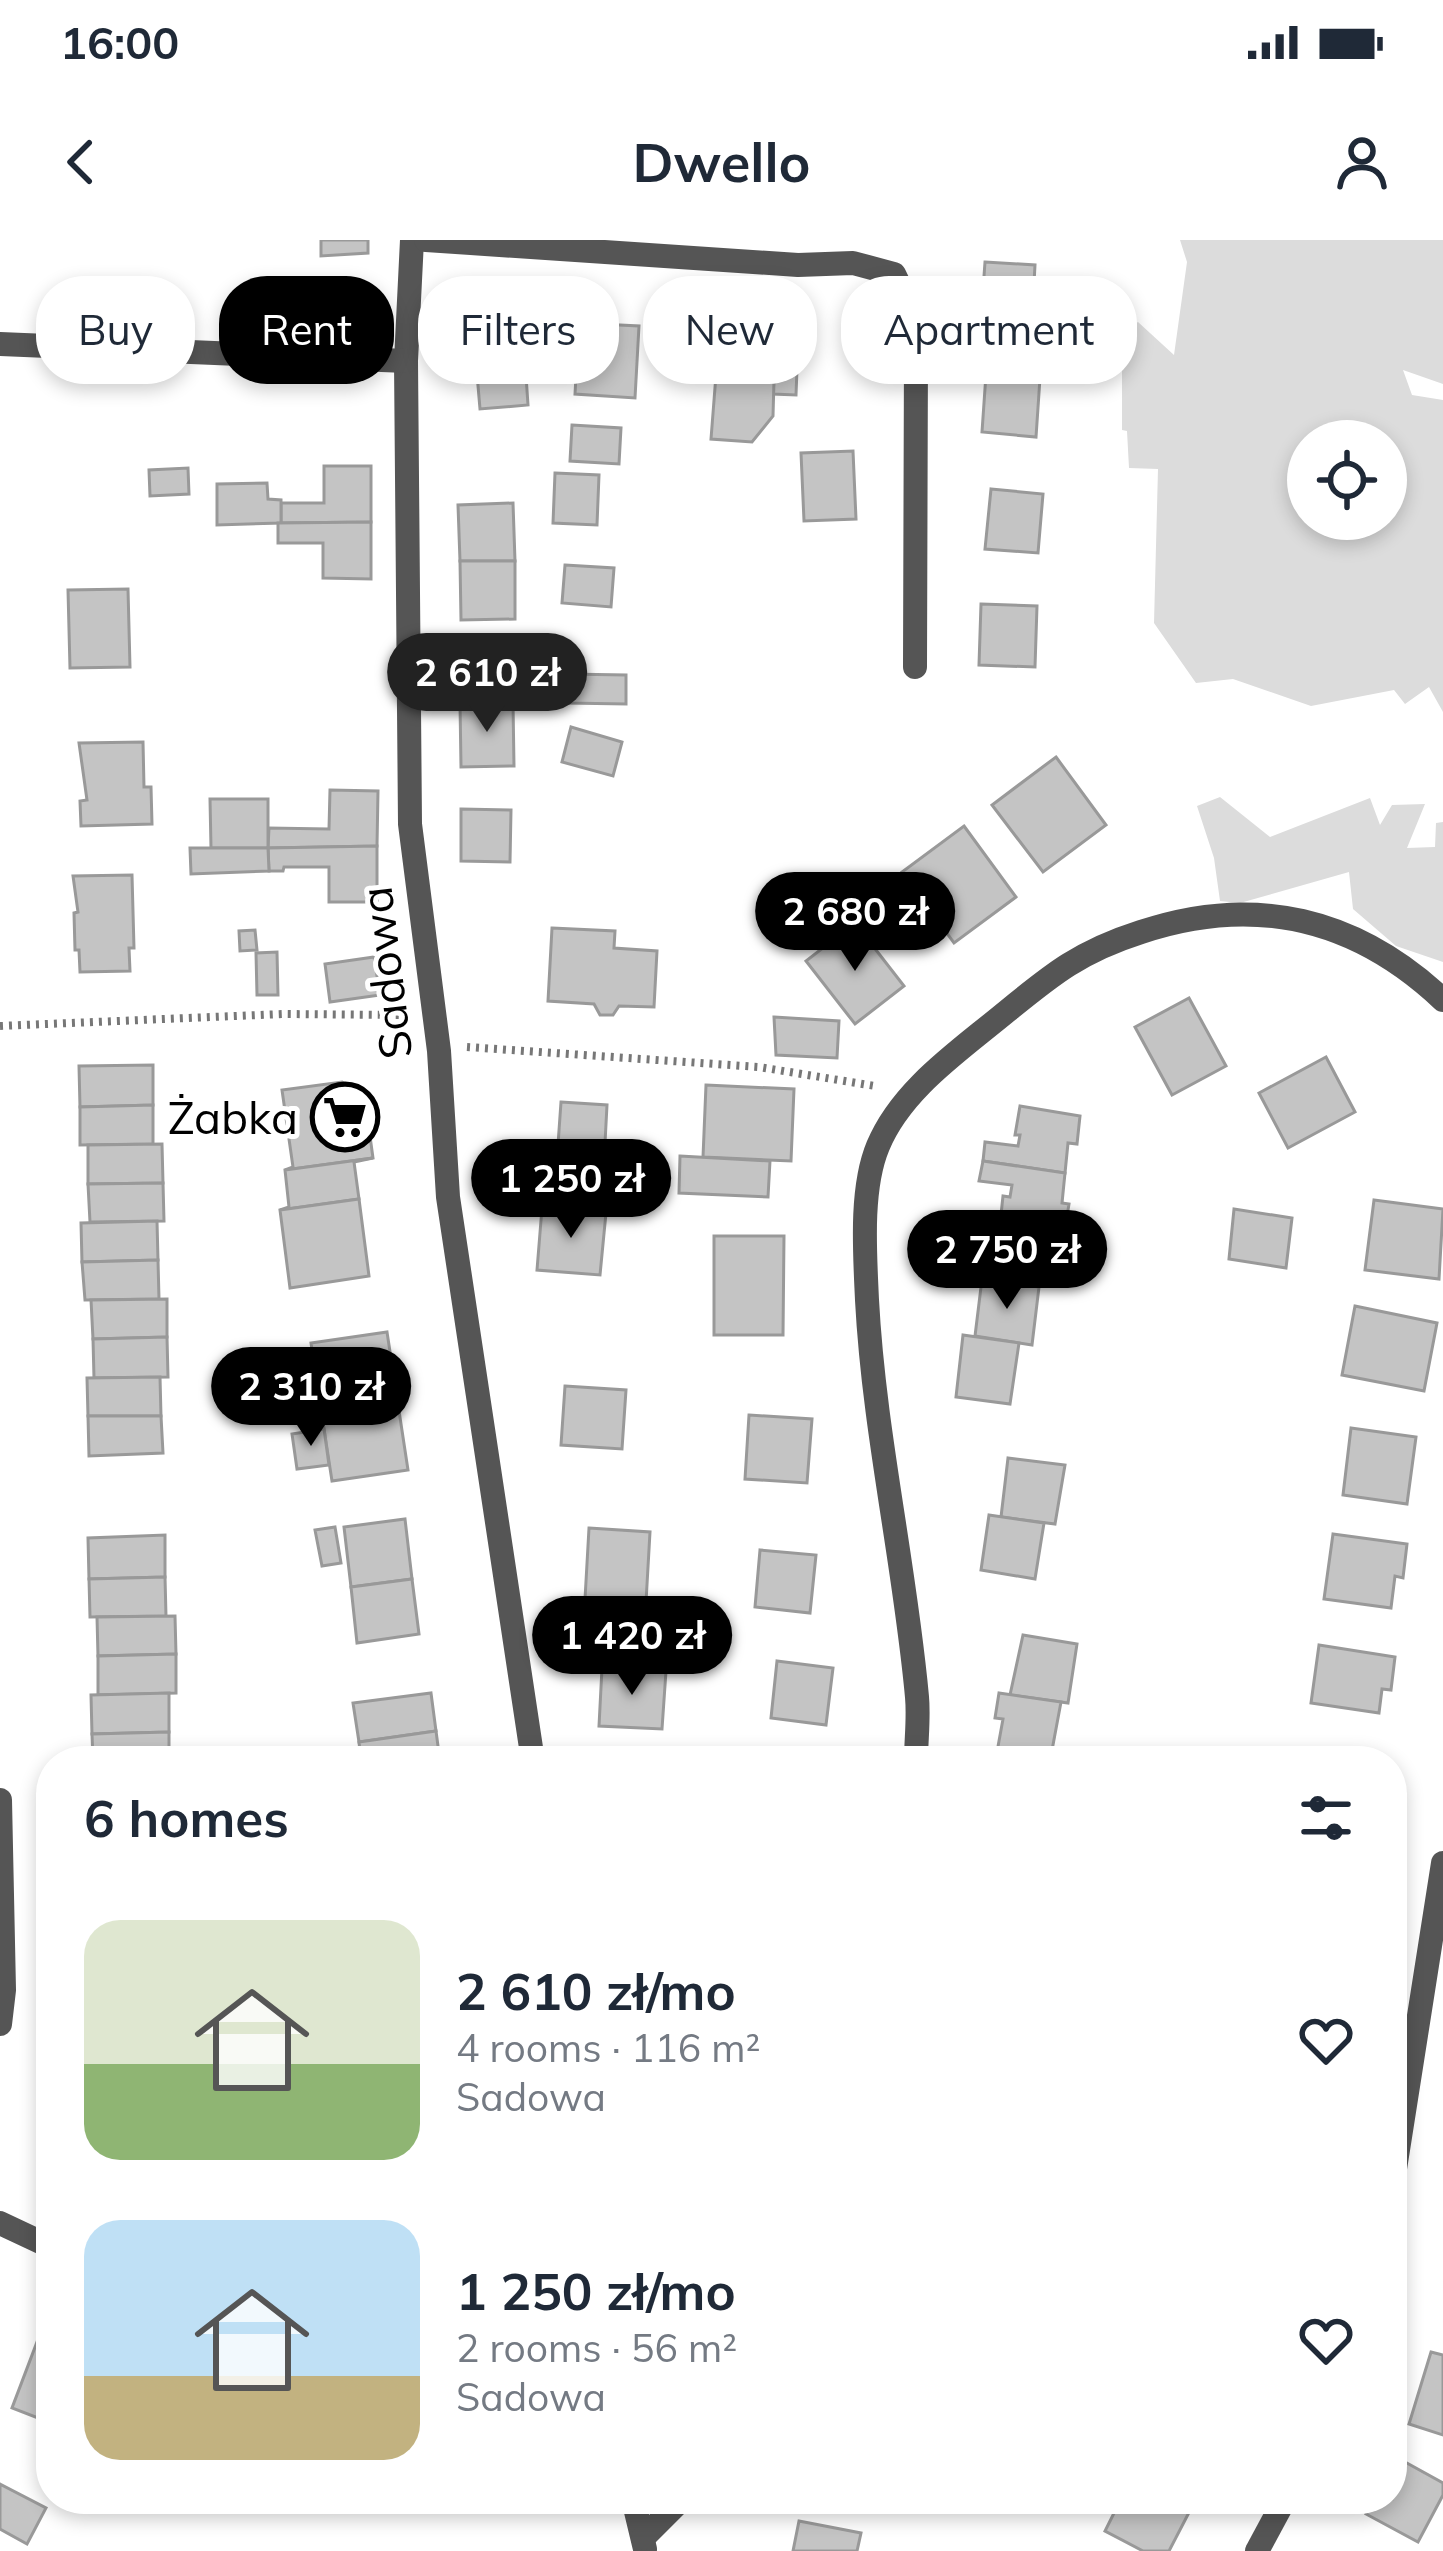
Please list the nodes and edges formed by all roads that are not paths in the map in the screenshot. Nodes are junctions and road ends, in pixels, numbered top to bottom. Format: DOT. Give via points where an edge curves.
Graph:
graph roads {
  1 [pos="412,240"];
  2 [pos="425,240"];
  3 [pos="0,344"];
  4 [pos="406,361"];
  5 [pos="915,667"];
  6 [pos="1443,1000"];
  7 [pos="531,1746"];
  8 [pos="916,1746"];
  9 [pos="0,1800"];
  10 [pos="1443,1863"];
  11 [pos="0,2024"];
  12 [pos="1407,2092"];
  13 [pos="0,2223"];
  14 [pos="36,2239"];
  15 [pos="637,2514"];
  16 [pos="669,2514"];
  17 [pos="1277,2514"];
  18 [pos="644,2544"];
  19 [pos="1257,2551"];
  1 -- 4 [label="street, Sadowa"];
  2 -- 5 [label="street" via="853,263 894,274 916,346"];
  3 -- 4 [label="street"];
  4 -- 7 [label="street, Sadowa" via="410,824 448,1196"];
  6 -- 8 [label="street" via="1345,932 1298,918 1200,916 1061,965 912,1093 878,1147 863,1228 872,1378"];
  9 -- 11 [label="street"];
  10 -- 12 [label="street"];
  13 -- 14 [label="street"];
  15 -- 18 [label="street"];
  16 -- 18 [label="street"];
  17 -- 19 [label="street"];
}
